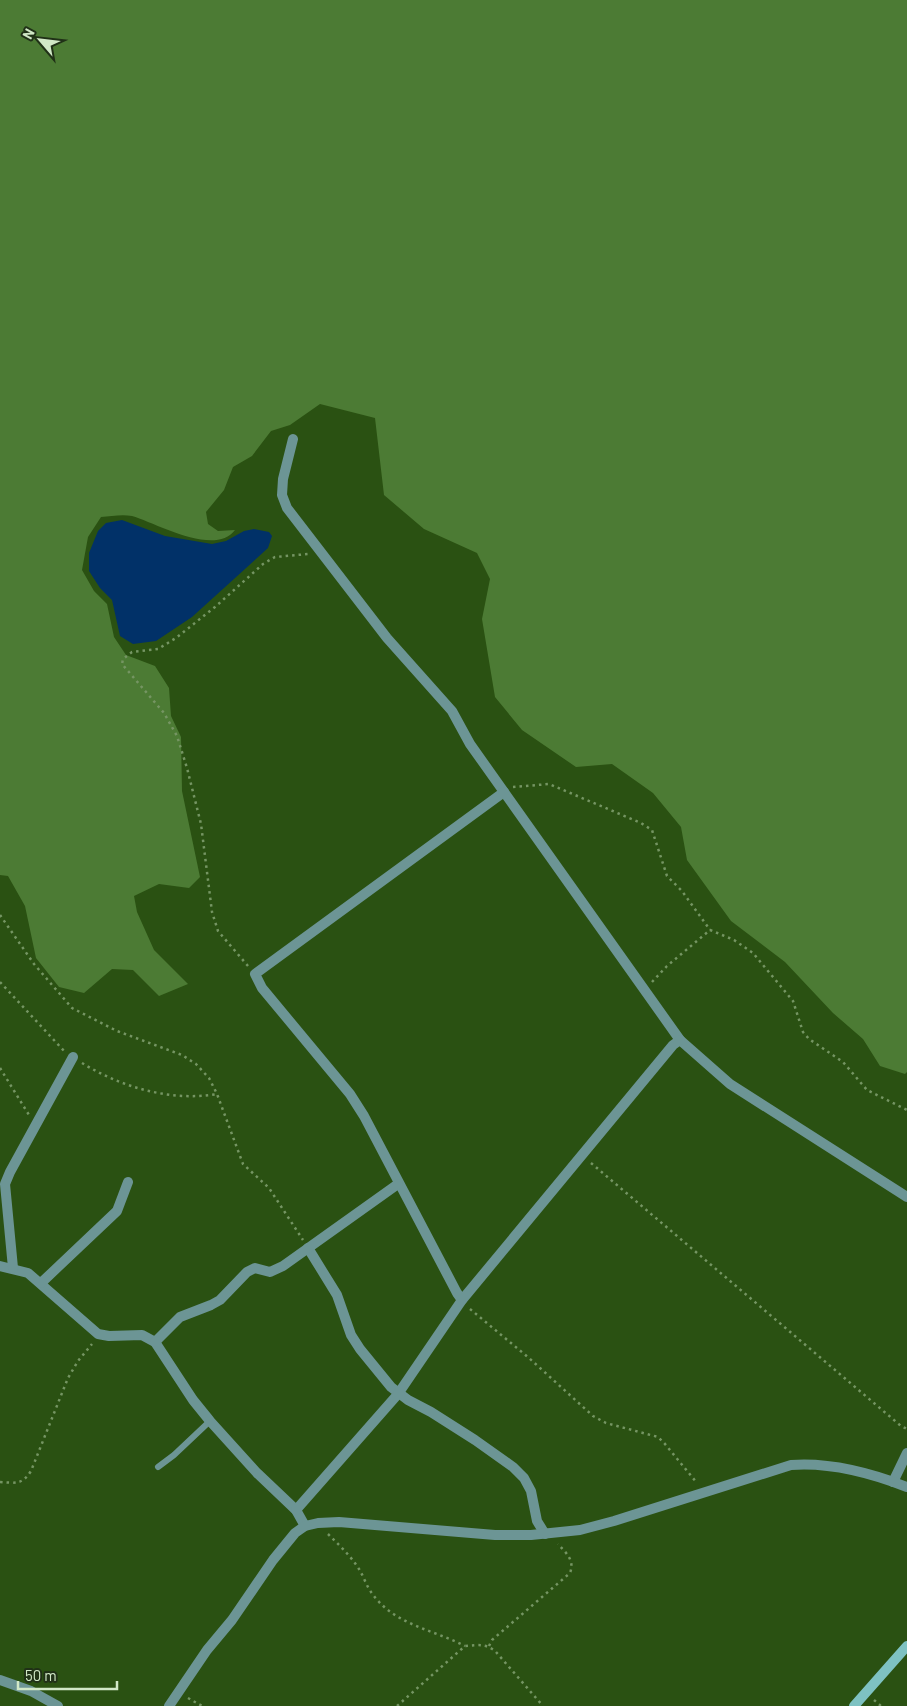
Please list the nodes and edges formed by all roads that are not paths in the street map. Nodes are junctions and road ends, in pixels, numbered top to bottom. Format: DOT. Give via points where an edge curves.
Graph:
graph roads {
  1 [pos="293,439"];
  2 [pos="504,792"];
  3 [pos="680,1040"];
  4 [pos="73,1057"];
  5 [pos="128,1182"];
  6 [pos="398,1184"];
  7 [pos="907,1197"];
  8 [pos="308,1248"];
  9 [pos="0,1266"];
  10 [pos="13,1268"];
  11 [pos="41,1283"];
  12 [pos="462,1300"];
  13 [pos="156,1342"];
  14 [pos="398,1394"];
  15 [pos="210,1421"];
  16 [pos="907,1453"];
  17 [pos="158,1467"];
  18 [pos="893,1482"];
  19 [pos="907,1487"];
  20 [pos="296,1510"];
  21 [pos="305,1526"];
  22 [pos="545,1534"];
  23 [pos="907,1646"];
  24 [pos="0,1680"];
  25 [pos="58,1706"];
  26 [pos="169,1706"];
  27 [pos="854,1706"];
  1 -- 2 [label="street" via="283,479 282,495 287,508 387,638 452,711 470,744"];
  2 -- 3 [label="street"];
  2 -- 6 [label="street" via="255,974 262,988 350,1094"];
  3 -- 7 [label="street" via="730,1084"];
  3 -- 12 [label="street"];
  4 -- 10 [label="street" via="5,1184"];
  5 -- 11 [label="street" via="117,1211"];
  6 -- 8 [label="street"];
  6 -- 12 [label="street"];
  8 -- 13 [label="street" via="270,1272 254,1268 247,1272 220,1300 180,1317"];
  8 -- 14 [label="street" via="337,1295 351,1335"];
  9 -- 10 [label="street"];
  10 -- 11 [label="street" via="28,1273"];
  11 -- 13 [label="street" via="98,1334 142,1335"];
  12 -- 14 [label="street"];
  13 -- 15 [label="street"];
  14 -- 20 [label="street"];
  14 -- 22 [label="street" via="513,1467 531,1492 537,1520"];
  15 -- 17 [label="lane"];
  15 -- 20 [label="street"];
  16 -- 18 [label="street"];
  18 -- 19 [label="street"];
  18 -- 22 [label="street" via="832,1466 791,1465 614,1521 580,1530"];
  20 -- 21 [label="street"];
  21 -- 22 [label="street" via="339,1522 495,1535"];
  21 -- 26 [label="street" via="273,1560"];
  23 -- 27 [label="main road"];
  24 -- 25 [label="street" via="31,1691"];
}
